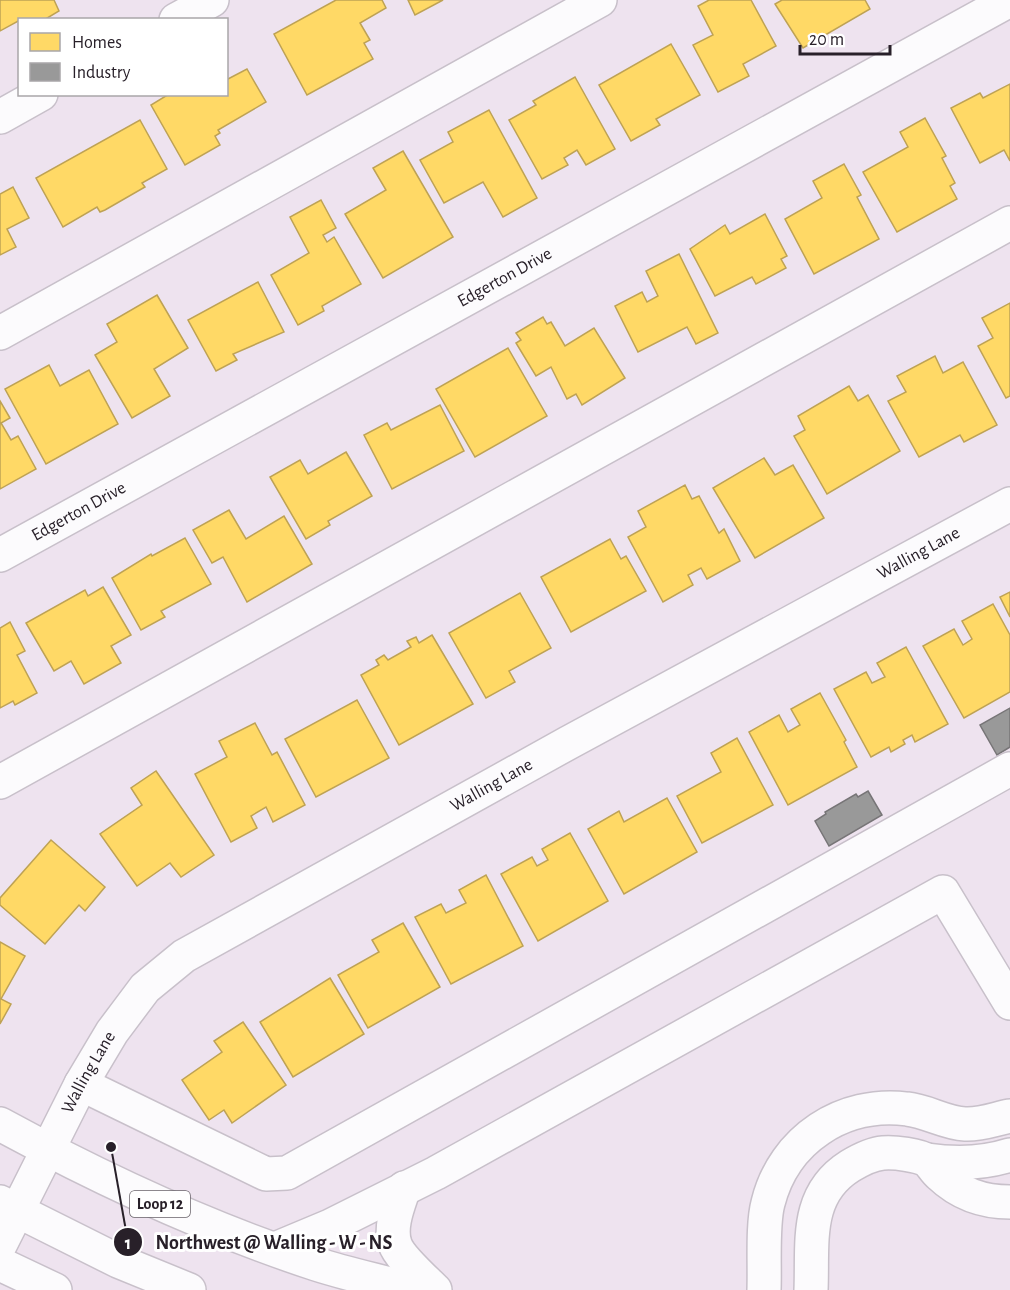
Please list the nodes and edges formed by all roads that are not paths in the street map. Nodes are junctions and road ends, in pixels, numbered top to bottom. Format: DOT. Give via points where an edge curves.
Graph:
graph roads {
  1 [pos="212,0"];
  2 [pos="600,0"];
  3 [pos="1010,0"];
  4 [pos="180,18"];
  5 [pos="37,96"];
  6 [pos="0,117"];
  7 [pos="1010,223"];
  8 [pos="0,333"];
  9 [pos="1010,504"];
  10 [pos="0,555"];
  11 [pos="1010,769"];
  12 [pos="0,782"];
  13 [pos="1010,1003"];
  14 [pos="81,1084"];
  15 [pos="1010,1116"];
  16 [pos="0,1124"];
  17 [pos="48,1150"];
  18 [pos="1010,1155"];
  19 [pos="927,1160"];
  20 [pos="404,1188"];
  21 [pos="1010,1202"];
  22 [pos="8,1207"];
  23 [pos="0,1245"];
  24 [pos="275,1249"];
  25 [pos="0,1264"];
  26 [pos="55,1290"];
  27 [pos="189,1290"];
  28 [pos="412,1290"];
  29 [pos="435,1290"];
  30 [pos="764,1290"];
  31 [pos="811,1290"];
  1 -- 4 [label="street"];
  2 -- 8 [label="street"];
  3 -- 10 [label="street, Edgerton Drive"];
  5 -- 6 [label="street"];
  7 -- 12 [label="street"];
  9 -- 14 [label="street, Walling Lane" via="184,956 145,988 112,1032"];
  11 -- 14 [label="street" via="287,1173 266,1174"];
  13 -- 20 [label="street" via="943,892"];
  14 -- 17 [label="street, Walling Lane"];
  15 -- 30 [label="street" via="963,1124 907,1109 864,1109 820,1128 789,1158 767,1204"];
  16 -- 17 [label="street, Loop 12"];
  17 -- 22 [label="street, Walling Lane"];
  17 -- 24 [label="street, Loop 12" via="204,1223"];
  18 -- 19 [label="street" via="988,1162"];
  19 -- 21 [label="street" via="954,1186 979,1200"];
  19 -- 31 [label="street" via="893,1152 877,1154 833,1178 813,1217"];
  20 -- 24 [label="street"];
  20 -- 29 [label="street" via="394,1223 395,1244"];
  22 -- 23 [label="street, Walling Lane"];
  22 -- 27 [label="street" via="108,1257"];
  24 -- 28 [label="street, Loop 12"];
  25 -- 26 [label="street"];
}
